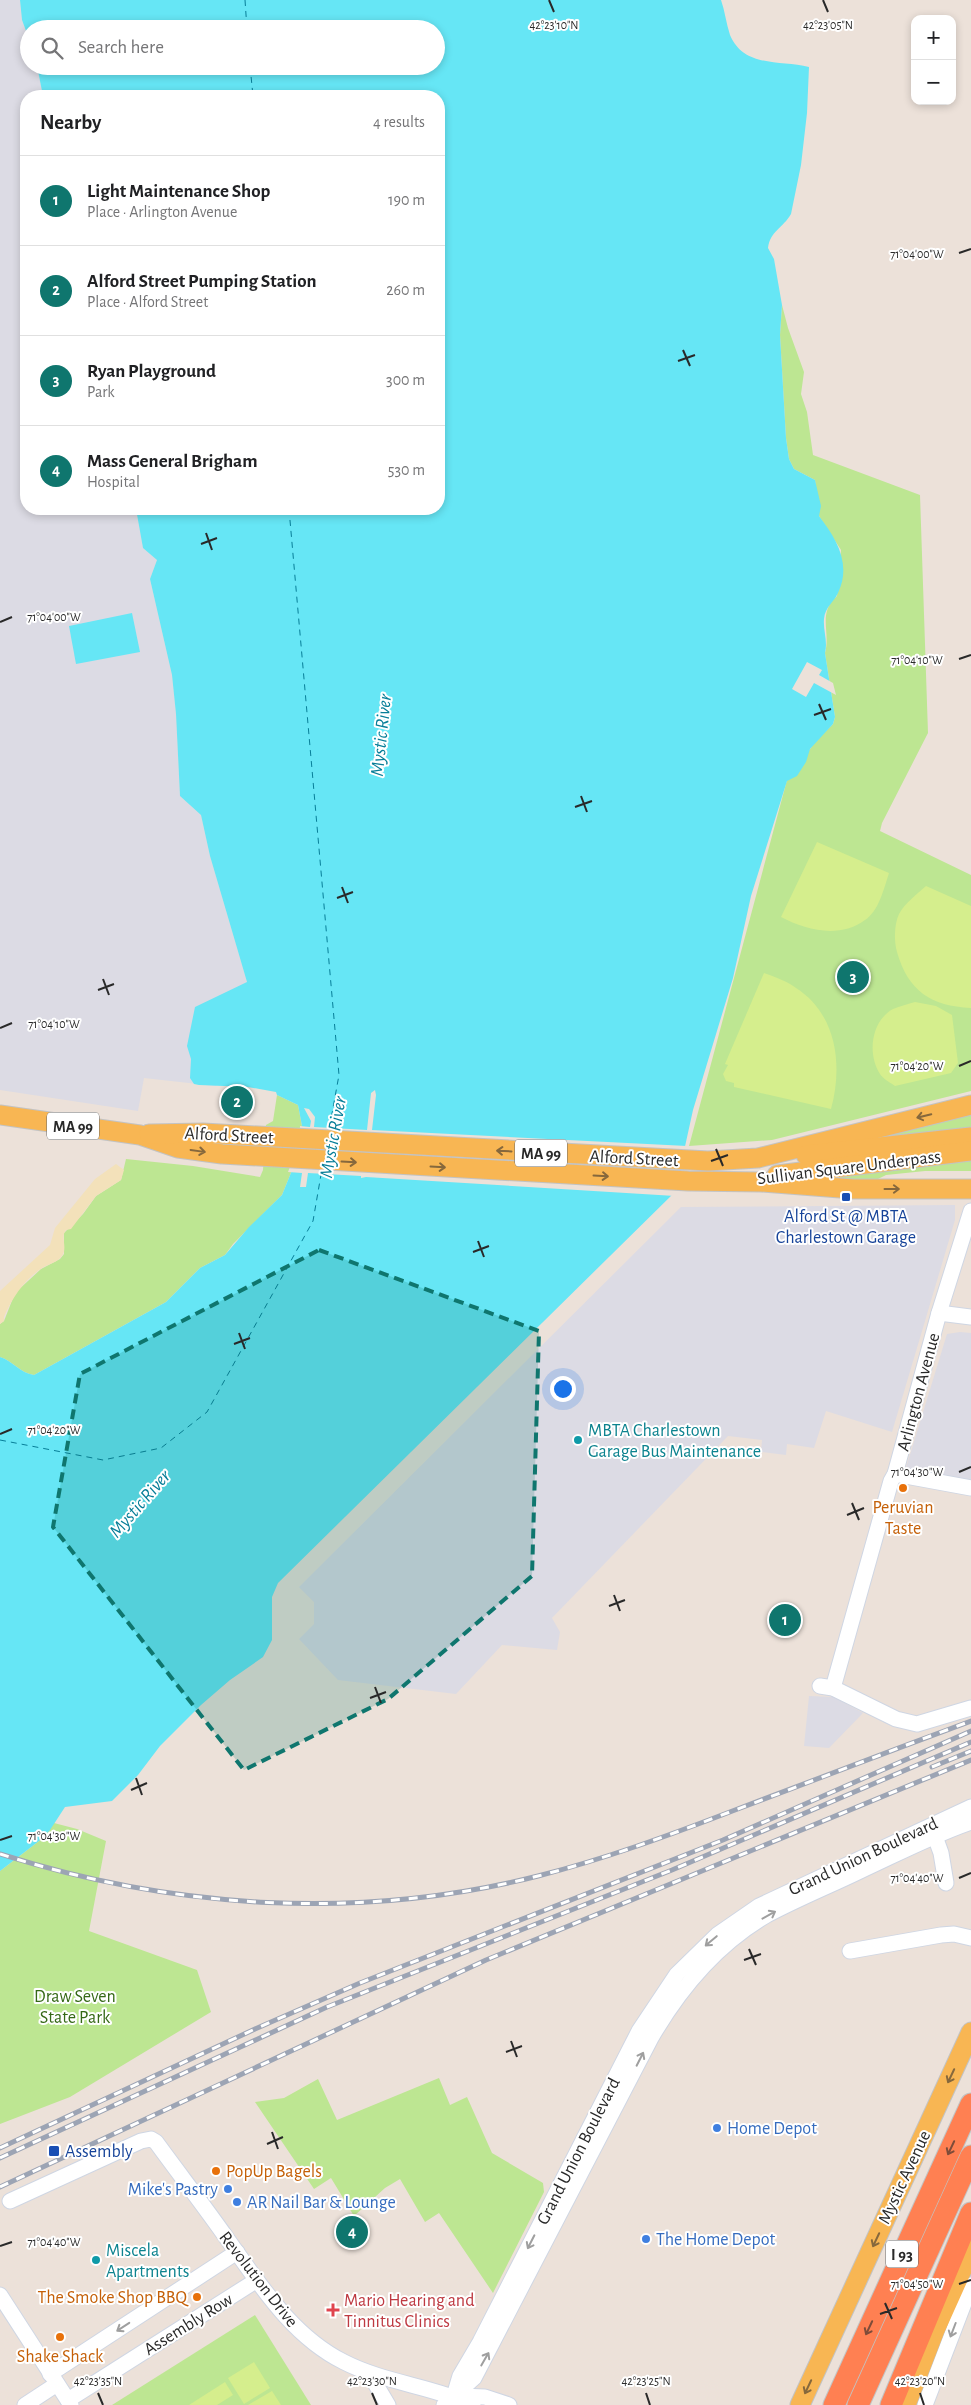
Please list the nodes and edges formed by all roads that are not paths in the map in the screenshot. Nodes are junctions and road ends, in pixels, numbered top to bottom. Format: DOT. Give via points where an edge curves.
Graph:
graph roads {
  1 [pos="971,1105"];
  2 [pos="0,1115"];
  3 [pos="140,1135"];
  4 [pos="971,1137"];
  5 [pos="971,1152"];
  6 [pos="758,1158"];
  7 [pos="726,1182"];
  8 [pos="971,1189"];
  9 [pos="971,1211"];
  10 [pos="939,1313"];
  11 [pos="971,1318"];
  12 [pos="895,1474"];
  13 [pos="971,1488"];
  14 [pos="971,1708"];
  15 [pos="971,1807"];
  16 [pos="971,1822"];
  17 [pos="933,1830"];
  18 [pos="946,1882"];
  19 [pos="971,1938"];
  20 [pos="850,1951"];
  21 [pos="971,2032"];
  22 [pos="971,2104"];
  23 [pos="971,2156"];
  24 [pos="971,2190"];
  25 [pos="4,2204"];
  26 [pos="971,2213"];
  27 [pos="971,2250"];
  28 [pos="237,2252"];
  29 [pos="257,2280"];
  30 [pos="971,2285"];
  31 [pos="0,2295"];
  32 [pos="369,2373"];
  33 [pos="54,2379"];
  34 [pos="449,2401"];
  35 [pos="69,2402"];
  36 [pos="25,2405"];
  37 [pos="388,2405"];
  38 [pos="473,2405"];
  39 [pos="509,2405"];
  40 [pos="800,2405"];
  41 [pos="834,2405"];
  42 [pos="858,2405"];
  43 [pos="872,2405"];
  44 [pos="891,2405"];
  45 [pos="906,2405"];
  46 [pos="925,2405"];
  1 -- 6 [label="main road, Alford Street, one-way"];
  2 -- 3 [label="main road, Alford Street / MA 99"];
  6 -- 3 [label="main road, Alford Street / MA 99, one-way" via="692,1161 203,1133"];
  3 -- 7 [label="main road, Alford Street / MA 99, one-way" via="178,1148 222,1154"];
  4 -- 6 [label="main road, Sullivan Square Underpass / MA 99"];
  5 -- 7 [label="main road, Sullivan Square Underpass / MA 99"];
  7 -- 8 [label="main road, Alford Street, one-way" via="853,1189"];
  9 -- 10 [label="street, Arlington Avenue"];
  10 -- 11 [label="street"];
  10 -- 12 [label="street, Arlington Avenue"];
  12 -- 13 [label="street"];
  12 -- 14 [label="street, Arlington Avenue" via="826,1687 896,1719 917,1724"];
  15 -- 17 [label="street, Grand Union Boulevard"];
  16 -- 17 [label="street, Grand Union Boulevard"];
  17 -- 18 [label="street"];
  17 -- 34 [label="street, Grand Union Boulevard" via="776,1897 734,1929 688,1982 666,2012 474,2378"];
  19 -- 20 [label="street" via="940,1935"];
  21 -- 40 [label="main road, Mystic Avenue, one-way"];
  22 -- 41 [label="highway, I 93, one-way"];
  23 -- 42 [label="highway, I 93"];
  24 -- 43 [label="highway, I 93"];
  25 -- 28 [label="street, Revolution Drive" via="151,2139"];
  26 -- 44 [label="highway"];
  27 -- 45 [label="main road"];
  28 -- 29 [label="street, Revolution Drive"];
  28 -- 33 [label="street, Assembly Row, one-way"];
  29 -- 32 [label="street, Revolution Drive" via="286,2317 323,2351"];
  29 -- 35 [label="street, Assembly Row"];
  30 -- 46 [label="street, one-way"];
  31 -- 33 [label="street"];
  32 -- 34 [label="street, Revolution Drive"];
  32 -- 37 [label="street"];
  33 -- 35 [label="street"];
  33 -- 36 [label="street, Assembly Row"];
  34 -- 38 [label="street, Revolution Drive"];
  34 -- 39 [label="street, Revolution Drive" via="485,2397"];
}
